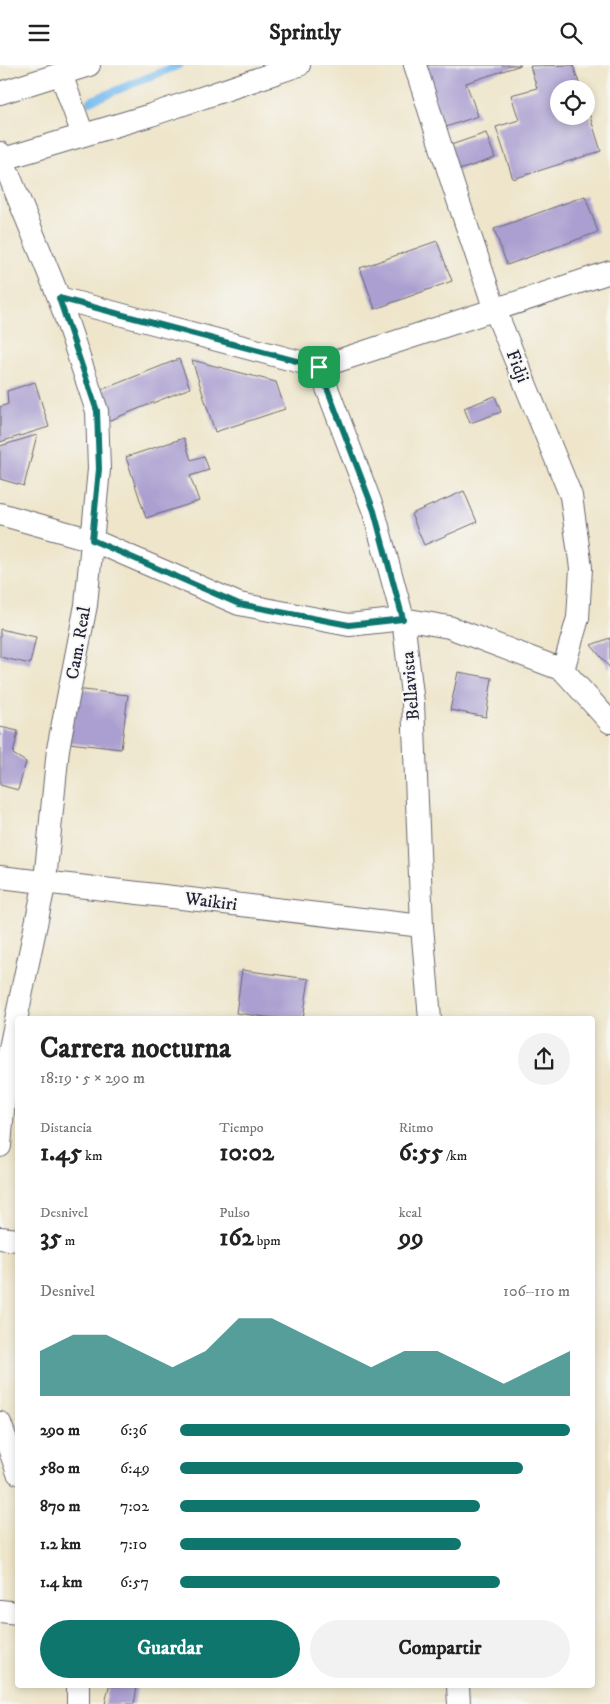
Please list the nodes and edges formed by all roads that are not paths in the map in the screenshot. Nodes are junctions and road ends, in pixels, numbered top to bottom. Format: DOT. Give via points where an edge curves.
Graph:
graph roads {
  1 [pos="89,65"];
  2 [pos="299,65"];
  3 [pos="415,65"];
  4 [pos="61,73"];
  5 [pos="0,93"];
  6 [pos="84,135"];
  7 [pos="1,157"];
  8 [pos="610,272"];
  9 [pos="59,298"];
  10 [pos="495,310"];
  11 [pos="319,367"];
  12 [pos="0,514"];
  13 [pos="92,540"];
  14 [pos="403,619"];
  15 [pos="563,670"];
  16 [pos="610,722"];
  17 [pos="0,877"];
  18 [pos="45,881"];
  19 [pos="422,926"];
  20 [pos="18,1016"];
  21 [pos="430,1016"];
  22 [pos="15,1029"];
  23 [pos="8,1064"];
  24 [pos="0,1146"];
  25 [pos="0,1238"];
  26 [pos="15,1240"];
  27 [pos="7,1428"];
  28 [pos="15,1461"];
  29 [pos="0,1611"];
  30 [pos="15,1613"];
  31 [pos="78,1688"];
  32 [pos="458,1688"];
  33 [pos="78,1704"];
  34 [pos="459,1704"];
  1 -- 4 [label="street"];
  2 -- 6 [label="street"];
  3 -- 10 [label="street, Fidji"];
  4 -- 5 [label="street"];
  4 -- 6 [label="street"];
  6 -- 7 [label="street"];
  7 -- 9 [label="street, Cam. Real"];
  8 -- 10 [label="street"];
  9 -- 11 [label="street"];
  9 -- 13 [label="street, Cam. Real" via="97,411 99,469"];
  10 -- 11 [label="street"];
  10 -- 15 [label="street, Fidji" via="571,496 581,568 578,619"];
  11 -- 14 [label="street, Bellavista" via="374,511"];
  12 -- 13 [label="street"];
  13 -- 14 [label="street" via="239,604 349,625"];
  13 -- 18 [label="street, Cam. Real" via="86,605 58,749"];
  14 -- 15 [label="street" via="449,627"];
  14 -- 19 [label="street, Bellavista" via="413,703"];
  15 -- 16 [label="street"];
  17 -- 18 [label="street, Waikiri"];
  18 -- 19 [label="street, Waikiri"];
  18 -- 20 [label="street, Cam. Real"];
  19 -- 21 [label="street, Bellavista"];
  22 -- 23 [label="street, Cam. Real"];
  23 -- 24 [label="street, Cam. Real"];
  25 -- 26 [label="street"];
  27 -- 28 [label="street"];
  29 -- 30 [label="street"];
  31 -- 33 [label="street"];
  32 -- 34 [label="street"];
}
